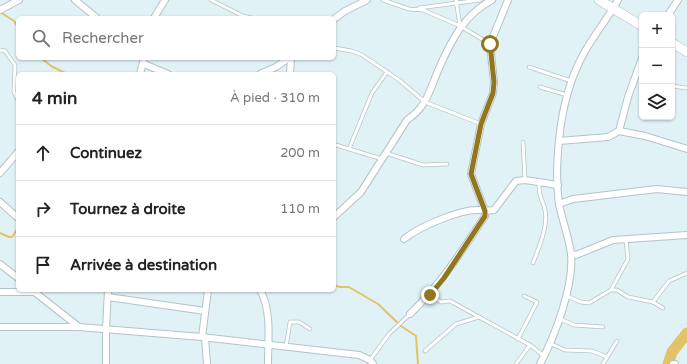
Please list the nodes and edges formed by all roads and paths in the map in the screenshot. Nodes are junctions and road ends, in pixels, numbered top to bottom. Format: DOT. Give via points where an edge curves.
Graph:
graph roads {
  1 [pos="18,0"];
  2 [pos="75,0"];
  3 [pos="165,0"];
  4 [pos="211,0"];
  5 [pos="367,0"];
  6 [pos="383,0"];
  7 [pos="480,0"];
  8 [pos="492,0"];
  9 [pos="508,0"];
  10 [pos="599,0"];
  11 [pos="678,0"];
  12 [pos="457,1"];
  13 [pos="616,4"];
  14 [pos="414,8"];
  15 [pos="1,10"];
  16 [pos="670,12"];
  17 [pos="95,16"];
  18 [pos="155,16"];
  19 [pos="243,16"];
  20 [pos="336,18"];
  21 [pos="639,23"];
  22 [pos="460,26"];
  23 [pos="490,44"];
  24 [pos="675,46"];
  25 [pos="336,48"];
  26 [pos="0,50"];
  27 [pos="687,52"];
  28 [pos="287,60"];
  29 [pos="290,60"];
  30 [pos="144,61"];
  31 [pos="639,66"];
  32 [pos="529,67"];
  33 [pos="141,72"];
  34 [pos="164,72"];
  35 [pos="265,72"];
  36 [pos="290,72"];
  37 [pos="387,72"];
  38 [pos="571,81"];
  39 [pos="675,86"];
  40 [pos="540,87"];
  41 [pos="687,88"];
  42 [pos="567,95"];
  43 [pos="16,96"];
  44 [pos="425,102"];
  45 [pos="481,124"];
  46 [pos="619,131"];
  47 [pos="559,141"];
  48 [pos="523,142"];
  49 [pos="336,145"];
  50 [pos="349,149"];
  51 [pos="687,149"];
  52 [pos="386,153"];
  53 [pos="16,154"];
  54 [pos="382,159"];
  55 [pos="447,164"];
  56 [pos="0,173"];
  57 [pos="525,180"];
  58 [pos="538,182"];
  59 [pos="558,185"];
  60 [pos="687,192"];
  61 [pos="0,202"];
  62 [pos="559,204"];
  63 [pos="485,211"];
  64 [pos="336,215"];
  65 [pos="16,216"];
  66 [pos="687,235"];
  67 [pos="404,239"];
  68 [pos="626,239"];
  69 [pos="571,254"];
  70 [pos="533,263"];
  71 [pos="0,264"];
  72 [pos="687,273"];
  73 [pos="16,276"];
  74 [pos="611,290"];
  75 [pos="0,292"];
  76 [pos="16,292"];
  77 [pos="34,292"];
  78 [pos="107,292"];
  79 [pos="208,292"];
  80 [pos="261,292"];
  81 [pos="430,295"];
  82 [pos="565,295"];
  83 [pos="524,296"];
  84 [pos="652,302"];
  85 [pos="663,308"];
  86 [pos="205,311"];
  87 [pos="410,314"];
  88 [pos="479,317"];
  89 [pos="558,319"];
  90 [pos="79,327"];
  91 [pos="603,327"];
  92 [pos="0,328"];
  93 [pos="106,329"];
  94 [pos="310,329"];
  95 [pos="203,338"];
  96 [pos="518,338"];
  97 [pos="617,341"];
  98 [pos="549,343"];
  99 [pos="268,345"];
  100 [pos="530,345"];
  101 [pos="286,347"];
  102 [pos="425,351"];
  103 [pos="544,356"];
  104 [pos="607,357"];
  105 [pos="372,362"];
  106 [pos="106,364"];
  107 [pos="206,364"];
  108 [pos="268,364"];
  109 [pos="516,364"];
  110 [pos="540,364"];
  111 [pos="603,364"];
  1 -- 15 [label="street"];
  2 -- 17 [label="street"];
  3 -- 18 [label="street"];
  4 -- 19 [label="lane"];
  5 -- 20 [label="street"];
  6 -- 14 [label="lane" via="409,9"];
  7 -- 12 [label="lane"];
  8 -- 22 [label="street" via="479,7"];
  9 -- 23 [label="street"];
  10 -- 13 [label="street"];
  11 -- 16 [label="street"];
  12 -- 14 [label="lane"];
  12 -- 22 [label="lane"];
  13 -- 21 [label="street"];
  13 -- 38 [label="street" via="584,53"];
  14 -- 22 [label="lane"];
  22 -- 23 [label="lane"];
  22 -- 44 [label="street"];
  23 -- 45 [label="street" via="493,93"];
  24 -- 27 [label="street"];
  25 -- 37 [label="lane" via="362,55"];
  26 -- 43 [label="lane" via="5,51 15,65"];
  28 -- 35 [label="street"];
  29 -- 36 [label="street"];
  30 -- 33 [label="street"];
  30 -- 34 [label="street"];
  31 -- 46 [label="street"];
  32 -- 38 [label="lane"];
  37 -- 44 [label="lane"];
  37 -- 50 [label="lane" via="372,93"];
  38 -- 42 [label="street"];
  39 -- 41 [label="lane"];
  40 -- 42 [label="lane"];
  42 -- 47 [label="street"];
  44 -- 45 [label="lane"];
  44 -- 52 [label="street" via="417,113 407,120"];
  45 -- 63 [label="street" via="471,174"];
  46 -- 47 [label="street" via="608,137"];
  46 -- 51 [label="street"];
  47 -- 59 [label="street"];
  48 -- 57 [label="lane"];
  49 -- 50 [label="lane"];
  50 -- 54 [label="lane"];
  52 -- 54 [label="street"];
  52 -- 55 [label="lane" via="423,164"];
  53 -- 56 [label="street"];
  54 -- 64 [label="street" via="361,192"];
  57 -- 58 [label="street"];
  57 -- 63 [label="street" via="516,181 494,210"];
  58 -- 59 [label="street"];
  58 -- 70 [label="lane" via="540,199 544,206 545,231"];
  59 -- 62 [label="street"];
  60 -- 62 [label="street" via="656,189 573,199"];
  61 -- 65 [label="street"];
  62 -- 69 [label="street"];
  63 -- 67 [label="street" via="478,209 442,219 414,231"];
  63 -- 81 [label="street" via="485,216"];
  66 -- 68 [label="street"];
  68 -- 69 [label="street" via="613,240 576,255"];
  68 -- 74 [label="lane" via="628,258"];
  69 -- 82 [label="street"];
  71 -- 73 [label="street"];
  72 -- 84 [label="lane" via="669,281"];
  74 -- 82 [label="lane" via="589,303"];
  74 -- 84 [label="lane"];
  75 -- 76 [label="street"];
  77 -- 90 [label="street"];
  78 -- 86 [label="street"];
  78 -- 93 [label="street"];
  79 -- 86 [label="street"];
  80 -- 99 [label="street" via="264,296"];
  81 -- 87 [label="street"];
  81 -- 88 [label="lane" via="442,302 450,301"];
  82 -- 89 [label="street"];
  83 -- 96 [label="lane" via="537,302"];
  84 -- 85 [label="lane"];
  86 -- 95 [label="street"];
  87 -- 105 [label="lane" via="389,334"];
  88 -- 96 [label="lane"];
  88 -- 102 [label="lane" via="456,324"];
  89 -- 91 [label="lane" via="574,325"];
  89 -- 98 [label="street"];
  90 -- 92 [label="street"];
  90 -- 93 [label="street"];
  93 -- 95 [label="street"];
  93 -- 106 [label="street"];
  94 -- 101 [label="lane" via="299,322 290,322"];
  95 -- 99 [label="street"];
  95 -- 107 [label="street"];
  96 -- 100 [label="lane"];
  97 -- 104 [label="lane"];
  98 -- 103 [label="street"];
  98 -- 104 [label="lane" via="565,350 592,351"];
  99 -- 101 [label="street"];
  99 -- 108 [label="street"];
  100 -- 103 [label="lane"];
  100 -- 109 [label="lane"];
  101 -- 105 [label="street" via="359,355"];
  103 -- 110 [label="street"];
  104 -- 111 [label="lane"];
}
